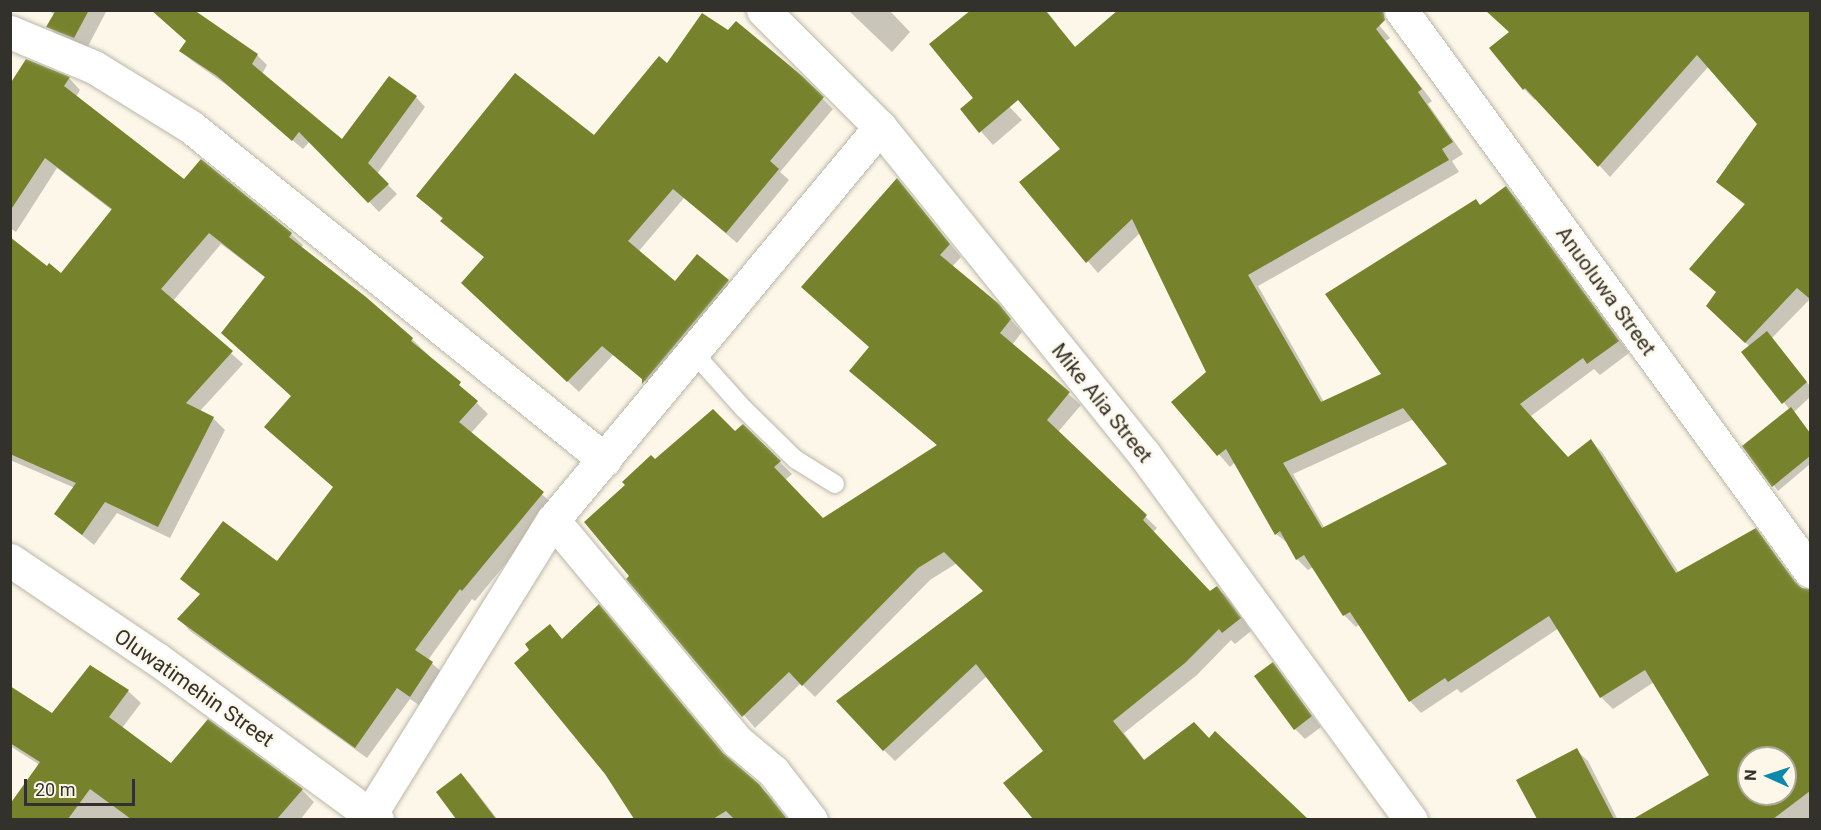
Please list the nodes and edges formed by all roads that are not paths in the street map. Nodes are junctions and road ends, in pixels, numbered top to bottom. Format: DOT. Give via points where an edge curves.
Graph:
graph roads {
  1 [pos="763,10"];
  2 [pos="1401,10"];
  3 [pos="10,32"];
  4 [pos="880,127"];
  5 [pos="693,352"];
  6 [pos="605,460"];
  7 [pos="835,484"];
  8 [pos="553,520"];
  9 [pos="10,560"];
  10 [pos="1810,571"];
  11 [pos="374,816"];
  12 [pos="811,819"];
  13 [pos="1411,819"];
  1 -- 4 [label="street, Mike Alia Street"];
  2 -- 10 [label="street, Anuoluwa Street"];
  3 -- 6 [label="street" via="94,67 191,127"];
  4 -- 5 [label="street"];
  4 -- 13 [label="street, Mike Alia Street" via="1144,454"];
  5 -- 6 [label="street"];
  5 -- 7 [label="lane" via="795,459"];
  6 -- 8 [label="street"];
  8 -- 11 [label="street"];
  8 -- 12 [label="street" via="736,741 773,771"];
  9 -- 11 [label="street, Oluwatimehin Street" via="157,659"];
}
